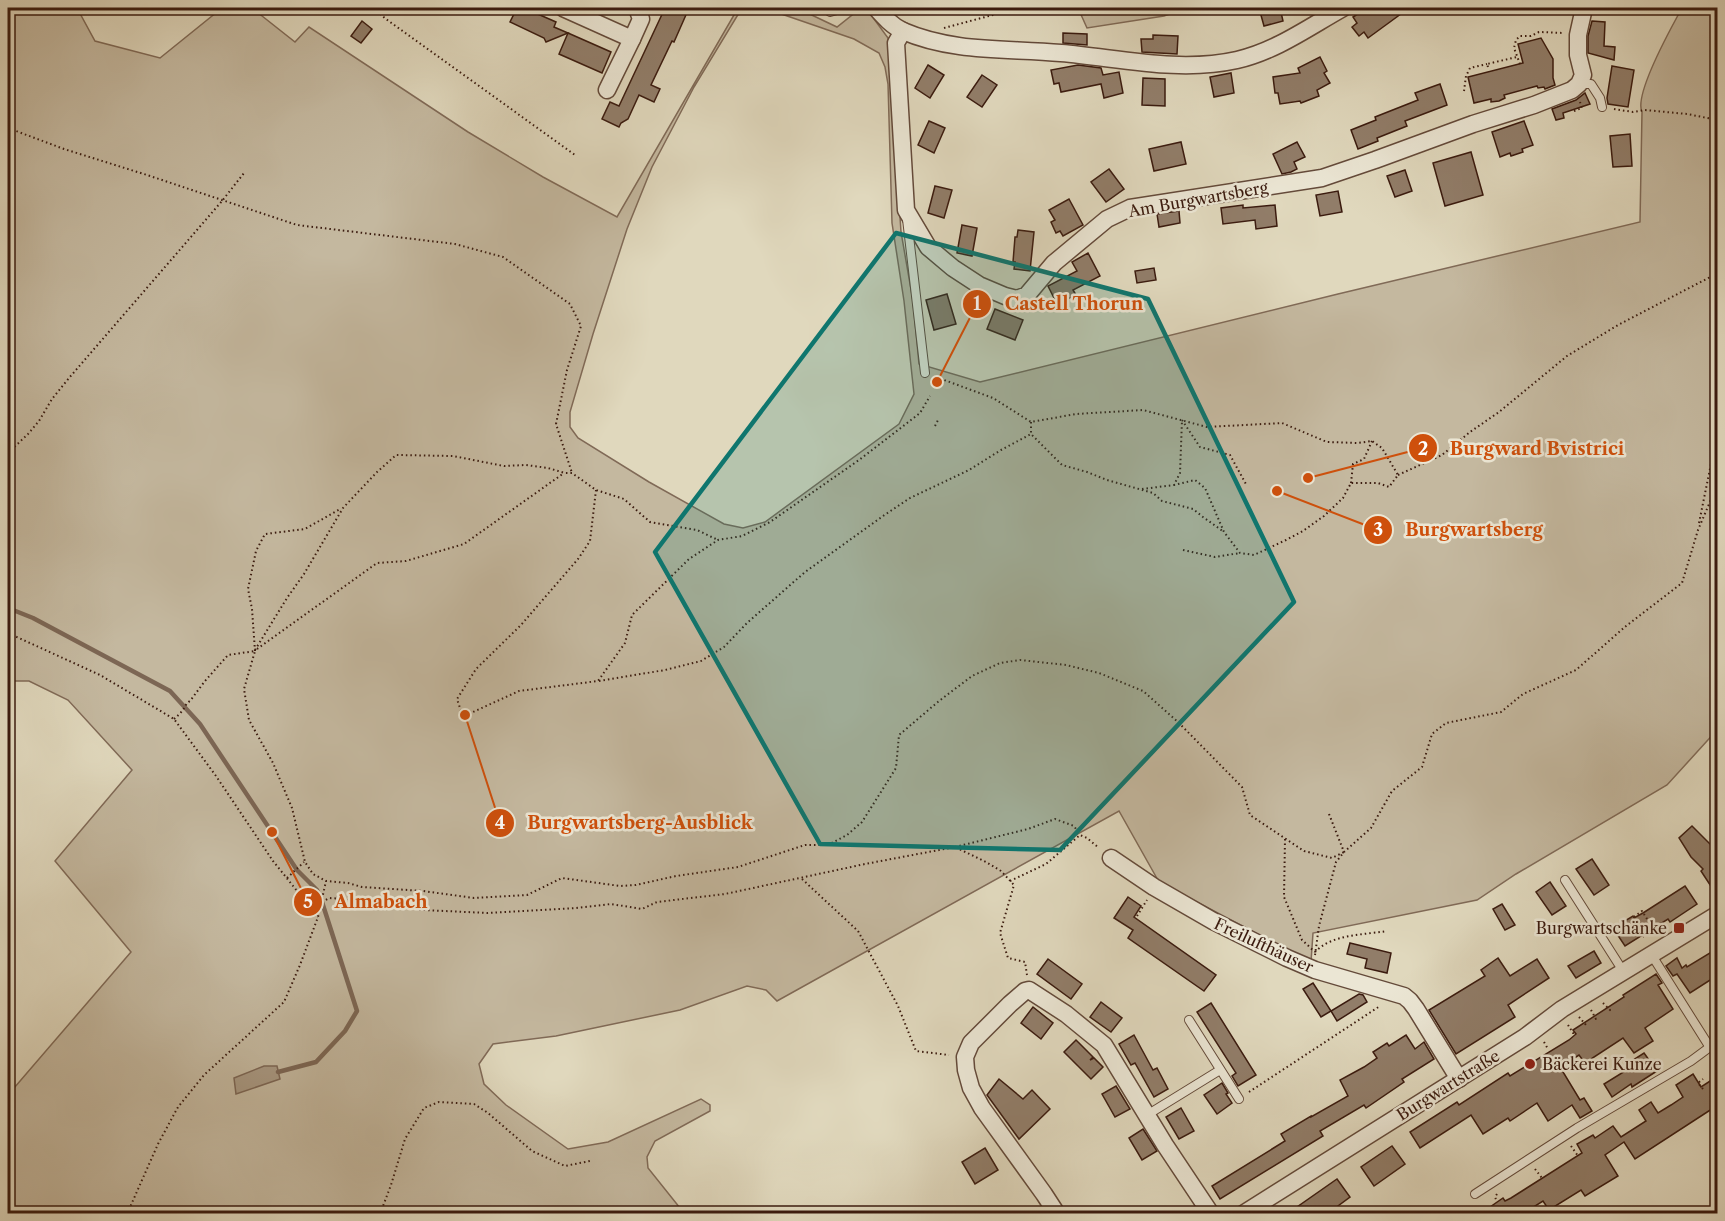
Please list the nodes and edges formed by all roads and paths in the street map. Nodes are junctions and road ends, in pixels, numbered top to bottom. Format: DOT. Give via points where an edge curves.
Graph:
graph roads {
  1 [pos="373,8"];
  2 [pos="563,8"];
  3 [pos="637,8"];
  4 [pos="826,8"];
  5 [pos="844,8"];
  6 [pos="876,8"];
  7 [pos="1019,8"];
  8 [pos="1343,8"];
  9 [pos="1584,8"];
  10 [pos="590,13"];
  11 [pos="903,31"];
  12 [pos="1558,33"];
  13 [pos="925,38"];
  14 [pos="633,39"];
  15 [pos="1517,57"];
  16 [pos="1520,64"];
  17 [pos="1579,84"];
  18 [pos="608,90"];
  19 [pos="1464,91"];
  20 [pos="1602,107"];
  21 [pos="1718,120"];
  22 [pos="8,128"];
  23 [pos="576,154"];
  24 [pos="244,173"];
  25 [pos="222,201"];
  26 [pos="906,210"];
  27 [pos="1718,273"];
  28 [pos="925,373"];
  29 [pos="930,396"];
  30 [pos="938,420"];
  31 [pos="1182,420"];
  32 [pos="1031,422"];
  33 [pos="935,426"];
  34 [pos="1031,434"];
  35 [pos="1372,441"];
  36 [pos="1718,441"];
  37 [pos="8,453"];
  38 [pos="565,473"];
  39 [pos="572,473"];
  40 [pos="1398,475"];
  41 [pos="1351,483"];
  42 [pos="1718,483"];
  43 [pos="1174,485"];
  44 [pos="1247,486"];
  45 [pos="1141,489"];
  46 [pos="596,490"];
  47 [pos="343,508"];
  48 [pos="1698,530"];
  49 [pos="1224,532"];
  50 [pos="718,540"];
  51 [pos="1184,550"];
  52 [pos="1240,553"];
  53 [pos="8,633"];
  54 [pos="255,651"];
  55 [pos="598,681"];
  56 [pos="174,719"];
  57 [pos="1329,813"];
  58 [pos="1080,835"];
  59 [pos="1285,838"];
  60 [pos="955,847"];
  61 [pos="1344,852"];
  62 [pos="1111,858"];
  63 [pos="304,862"];
  64 [pos="287,878"];
  65 [pos="802,879"];
  66 [pos="1565,880"];
  67 [pos="326,881"];
  68 [pos="1010,881"];
  69 [pos="322,902"];
  70 [pos="1143,907"];
  71 [pos="1718,914"];
  72 [pos="1137,916"];
  73 [pos="318,917"];
  74 [pos="1634,917"];
  75 [pos="1623,924"];
  76 [pos="1387,931"];
  77 [pos="1605,934"];
  78 [pos="1643,937"];
  79 [pos="1315,952"];
  80 [pos="1652,954"];
  81 [pos="1025,962"];
  82 [pos="1623,971"];
  83 [pos="1398,994"];
  84 [pos="1603,1003"];
  85 [pos="1591,1010"];
  86 [pos="1608,1011"];
  87 [pos="1579,1017"];
  88 [pos="1598,1018"];
  89 [pos="1189,1020"];
  90 [pos="1568,1025"];
  91 [pos="1585,1026"];
  92 [pos="1575,1032"];
  93 [pos="1542,1041"];
  94 [pos="1713,1043"];
  95 [pos="1548,1049"];
  96 [pos="965,1057"];
  97 [pos="1220,1070"];
  98 [pos="1458,1079"];
  99 [pos="1703,1079"];
  100 [pos="1702,1089"];
  101 [pos="1239,1099"];
  102 [pos="1147,1115"];
  103 [pos="1567,1140"];
  104 [pos="1578,1156"];
  105 [pos="590,1161"];
  106 [pos="1532,1164"];
  107 [pos="1542,1178"];
  108 [pos="1475,1194"];
  109 [pos="1718,1209"];
  110 [pos="127,1214"];
  111 [pos="380,1214"];
  112 [pos="1057,1214"];
  113 [pos="1210,1214"];
  114 [pos="1243,1214"];
  115 [pos="1711,1214"];
  1 -- 23 [label="path"];
  2 -- 10 [label="street"];
  3 -- 14 [label="street" via="641,19"];
  4 -- 5 [label="lane" via="830,12"];
  6 -- 11 [label="street"];
  7 -- 13 [label="path" via="927,32"];
  8 -- 13 [label="street" via="1270,49 1236,60 1185,66 973,49"];
  9 -- 17 [label="street" via="1578,35 1582,75"];
  10 -- 14 [label="street"];
  11 -- 13 [label="street"];
  11 -- 26 [label="street, Am Burgwartsberg" via="896,43"];
  12 -- 15 [label="path" via="1520,36 1514,48"];
  14 -- 18 [label="street"];
  15 -- 16 [label="path"];
  15 -- 19 [label="path" via="1470,68"];
  17 -- 20 [label="lane" via="1591,84"];
  17 -- 26 [label="street, Am Burgwartsberg" via="1534,105 1322,178 1130,208 1107,219 1054,263 1027,295 1017,299 979,285 953,268 928,247"];
  20 -- 21 [label="path"];
  22 -- 25 [label="path"];
  24 -- 25 [label="path"];
  25 -- 37 [label="path"];
  25 -- 39 [label="path" via="297,225 455,244 503,257 570,304 581,326 556,424"];
  26 -- 28 [label="lane"];
  27 -- 40 [label="path" via="1567,356 1442,455"];
  28 -- 32 [label="path" via="993,398"];
  29 -- 50 [label="path" via="920,413 902,428 770,522 741,536"];
  30 -- 33 [label="path"];
  31 -- 32 [label="path" via="1143,410 1076,414"];
  31 -- 35 [label="path" via="1208,427 1282,423 1328,442"];
  31 -- 43 [label="path" via="1180,473"];
  31 -- 44 [label="path" via="1200,447 1230,455"];
  32 -- 34 [label="path"];
  34 -- 45 [label="path" via="1062,465"];
  34 -- 55 [label="path" via="969,470 909,498 797,579 724,647 701,661"];
  35 -- 40 [label="path" via="1382,448"];
  35 -- 41 [label="path" via="1364,459 1353,464"];
  36 -- 48 [label="path"];
  38 -- 39 [label="path"];
  38 -- 47 [label="path" via="453,456 396,455"];
  38 -- 54 [label="path" via="464,544 406,561 377,563"];
  39 -- 46 [label="path"];
  40 -- 41 [label="path" via="1389,487"];
  41 -- 52 [label="path" via="1343,498 1303,531 1254,555"];
  42 -- 48 [label="path"];
  43 -- 45 [label="path"];
  43 -- 49 [label="path" via="1195,480 1205,488"];
  45 -- 49 [label="path" via="1162,501 1193,509"];
  46 -- 50 [label="path" via="624,499 650,522 697,530"];
  46 -- 55 [label="path" via="590,541 521,625 476,669 457,699 461,711 472,712 519,691"];
  47 -- 54 [label="path"];
  47 -- 54 [label="path" via="305,529 265,534 256,551 248,589"];
  48 -- 61 [label="path" via="1682,583 1576,670 1523,694 1501,712 1446,723 1432,734 1422,767 1392,790 1371,828"];
  49 -- 52 [label="path"];
  50 -- 55 [label="path" via="689,559 632,615 625,643"];
  51 -- 52 [label="path" via="1215,557"];
  53 -- 56 [label="path" via="100,675"];
  54 -- 56 [label="path" via="228,656"];
  54 -- 63 [label="path" via="243,689 249,720 292,808"];
  56 -- 64 [label="path"];
  57 -- 61 [label="path"];
  58 -- 60 [label="path" via="1074,826 1055,819"];
  58 -- 62 [label="path"];
  58 -- 68 [label="path" via="1046,864"];
  59 -- 61 [label="path" via="1304,851 1332,858"];
  59 -- 67 [label="path" via="1250,815 1242,787 1143,691 1088,670 1020,660 1000,663 972,676 899,735 896,768 862,822 828,845 805,845 738,867 636,885 562,878 527,895 474,898"];
  59 -- 79 [label="path" via="1284,897 1302,940"];
  60 -- 65 [label="path"];
  60 -- 68 [label="path" via="1001,871"];
  61 -- 79 [label="path" via="1336,862"];
  62 -- 83 [label="street, Freilufthäuser" via="1213,921 1287,958 1314,970"];
  63 -- 64 [label="path"];
  63 -- 67 [label="path" via="313,874"];
  64 -- 73 [label="path"];
  65 -- 69 [label="path" via="657,902 642,909 610,904 488,913 423,910 347,899 329,898"];
  65 -- 96 [label="path" via="858,931 898,1006 916,1051"];
  66 -- 82 [label="lane"];
  67 -- 69 [label="path"];
  68 -- 81 [label="path" via="1014,885 1000,933 1008,958"];
  69 -- 73 [label="path"];
  70 -- 72 [label="path"];
  71 -- 80 [label="street, Burgwartstraße"];
  73 -- 110 [label="path" via="284,1002 204,1075 178,1107"];
  74 -- 78 [label="path" via="1642,911 1654,930"];
  75 -- 77 [label="path"];
  76 -- 79 [label="path" via="1331,940"];
  80 -- 82 [label="street, Burgwartstraße"];
  80 -- 94 [label="lane"];
  82 -- 98 [label="street, Burgwartstraße"];
  83 -- 98 [label="street, Freilufthäuser" via="1410,1001"];
  83 -- 101 [label="path"];
  84 -- 86 [label="path"];
  85 -- 88 [label="path"];
  87 -- 91 [label="path"];
  89 -- 97 [label="lane"];
  90 -- 92 [label="path"];
  93 -- 95 [label="path"];
  94 -- 108 [label="lane" via="1691,1061 1576,1128"];
  96 -- 102 [label="street" via="971,1043 1029,990 1104,1045"];
  96 -- 112 [label="street" via="971,1088 981,1108"];
  97 -- 101 [label="lane"];
  97 -- 102 [label="lane"];
  98 -- 114 [label="street, Burgwartstraße"];
  99 -- 100 [label="path" via="1698,1083"];
  102 -- 113 [label="street"];
  103 -- 104 [label="path"];
  105 -- 111 [label="path" via="565,1166 532,1150 474,1104 439,1102 423,1108 405,1139"];
  106 -- 107 [label="path"];
  109 -- 115 [label="path"];
}
